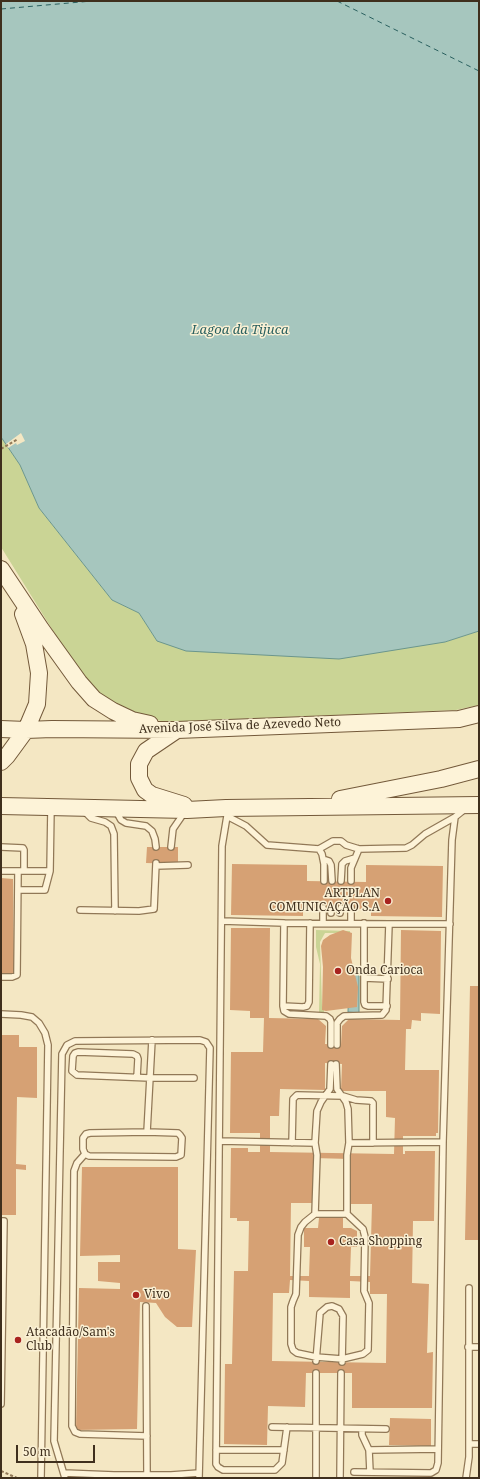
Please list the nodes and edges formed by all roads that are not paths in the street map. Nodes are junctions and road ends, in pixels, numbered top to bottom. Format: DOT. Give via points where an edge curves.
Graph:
graph roads {
  1 [pos="4,574"];
  2 [pos="479,714"];
  3 [pos="1,729"];
  4 [pos="26,730"];
  5 [pos="177,730"];
  6 [pos="1,762"];
  7 [pos="479,769"];
  8 [pos="474,805"];
  9 [pos="1,806"];
  10 [pos="51,807"];
  11 [pos="303,807"];
  12 [pos="82,808"];
  13 [pos="115,809"];
  14 [pos="191,809"];
  15 [pos="227,812"];
  16 [pos="455,817"];
  17 [pos="1,847"];
  18 [pos="156,847"];
  19 [pos="171,847"];
  20 [pos="319,849"];
  21 [pos="358,849"];
  22 [pos="355,858"];
  23 [pos="323,859"];
  24 [pos="188,866"];
  25 [pos="1,871"];
  26 [pos="21,871"];
  27 [pos="50,871"];
  28 [pos="324,881"];
  29 [pos="332,881"];
  30 [pos="341,881"];
  31 [pos="351,881"];
  32 [pos="18,890"];
  33 [pos="323,908"];
  34 [pos="351,908"];
  35 [pos="80,910"];
  36 [pos="115,911"];
  37 [pos="222,921"];
  38 [pos="284,923"];
  39 [pos="310,923"];
  40 [pos="323,923"];
  41 [pos="351,923"];
  42 [pos="364,923"];
  43 [pos="389,924"];
  44 [pos="450,924"];
  45 [pos="1,977"];
  46 [pos="364,978"];
  47 [pos="388,978"];
  48 [pos="283,1006"];
  49 [pos="387,1006"];
  50 [pos="1,1014"];
  51 [pos="152,1040"];
  52 [pos="137,1077"];
  53 [pos="150,1078"];
  54 [pos="194,1078"];
  55 [pos="326,1096"];
  56 [pos="342,1096"];
  57 [pos="147,1132"];
  58 [pos="220,1141"];
  59 [pos="443,1142"];
  60 [pos="292,1143"];
  61 [pos="315,1143"];
  62 [pos="349,1143"];
  63 [pos="373,1143"];
  64 [pos="85,1154"];
  65 [pos="316,1214"];
  66 [pos="347,1214"];
  67 [pos="1,1221"];
  68 [pos="469,1288"];
  69 [pos="146,1306"];
  70 [pos="468,1346"];
  71 [pos="479,1347"];
  72 [pos="316,1359"];
  73 [pos="342,1360"];
  74 [pos="316,1373"];
  75 [pos="342,1373"];
  76 [pos="1,1404"];
  77 [pos="272,1427"];
  78 [pos="287,1427"];
  79 [pos="317,1428"];
  80 [pos="341,1428"];
  81 [pos="362,1429"];
  82 [pos="386,1429"];
  83 [pos="147,1436"];
  84 [pos="468,1444"];
  85 [pos="479,1444"];
  86 [pos="216,1450"];
  87 [pos="284,1450"];
  88 [pos="369,1450"];
  89 [pos="438,1450"];
  90 [pos="354,1472"];
  91 [pos="370,1472"];
  92 [pos="148,1474"];
  93 [pos="64,1475"];
  94 [pos="199,1475"];
  95 [pos="41,1478"];
  96 [pos="316,1478"];
  97 [pos="340,1478"];
  98 [pos="466,1478"];
  1 -- 4 [label="street" via="26,620 34,644 39,673 37,704"];
  1 -- 5 [label="street" via="79,682 94,699 132,720"];
  2 -- 5 [label="street, Avenida José Silva de Azevedo Neto" via="459,719"];
  3 -- 4 [label="street, Avenida José Silva de Azevedo Neto"];
  4 -- 5 [label="street, Avenida José Silva de Azevedo Neto"];
  4 -- 6 [label="street"];
  5 -- 14 [label="street" via="146,751 138,764 139,778 145,790"];
  7 -- 11 [label="street"];
  8 -- 11 [label="street"];
  8 -- 16 [label="lane"];
  9 -- 10 [label="street"];
  10 -- 12 [label="street"];
  10 -- 27 [label="lane"];
  11 -- 15 [label="street"];
  12 -- 13 [label="street"];
  12 -- 36 [label="lane" via="91,818 111,826 114,834"];
  13 -- 14 [label="street"];
  13 -- 18 [label="lane" via="121,820 126,823 146,826 152,832"];
  14 -- 15 [label="street"];
  14 -- 19 [label="lane" via="173,828"];
  15 -- 20 [label="lane" via="267,845"];
  15 -- 37 [label="lane" via="222,846"];
  16 -- 21 [label="lane" via="406,848"];
  16 -- 44 [label="lane"];
  17 -- 26 [label="lane" via="23,848"];
  20 -- 21 [label="lane" via="333,841 341,841"];
  20 -- 23 [label="lane"];
  21 -- 22 [label="lane"];
  22 -- 30 [label="lane" via="342,864"];
  22 -- 31 [label="lane"];
  23 -- 28 [label="lane"];
  23 -- 29 [label="lane" via="331,865"];
  24 -- 36 [label="lane" via="156,865 154,909"];
  25 -- 26 [label="lane"];
  26 -- 27 [label="lane"];
  26 -- 32 [label="lane"];
  27 -- 32 [label="lane" via="45,890"];
  32 -- 45 [label="lane" via="17,975"];
  33 -- 40 [label="lane"];
  34 -- 41 [label="lane"];
  35 -- 36 [label="lane"];
  37 -- 38 [label="lane"];
  37 -- 58 [label="lane"];
  38 -- 39 [label="lane"];
  38 -- 48 [label="lane"];
  39 -- 40 [label="lane"];
  39 -- 48 [label="lane" via="309,1002 303,1007"];
  40 -- 41 [label="lane"];
  41 -- 42 [label="lane"];
  42 -- 43 [label="lane"];
  42 -- 46 [label="lane"];
  43 -- 44 [label="lane"];
  43 -- 47 [label="lane"];
  44 -- 59 [label="lane"];
  46 -- 47 [label="lane"];
  46 -- 49 [label="lane" via="365,1005"];
  47 -- 49 [label="lane"];
  48 -- 49 [label="lane" via="284,1011 289,1014 326,1016 330,1019 334,1045 337,1023 344,1016 382,1015"];
  50 -- 95 [label="lane" via="32,1017 45,1032 48,1045"];
  51 -- 53 [label="lane"];
  51 -- 93 [label="lane" via="75,1040 67,1045 62,1054 54,1441"];
  51 -- 94 [label="lane" via="200,1040 206,1042 210,1048"];
  52 -- 52 [label="lane" via="77,1076 72,1071 73,1056 78,1052 133,1054 138,1059"];
  52 -- 53 [label="lane"];
  53 -- 54 [label="lane"];
  53 -- 57 [label="lane"];
  55 -- 56 [label="lane"];
  55 -- 56 [label="lane" via="330,1090 333,1064 337,1089"];
  55 -- 60 [label="lane" via="295,1096"];
  55 -- 61 [label="lane" via="317,1111"];
  56 -- 62 [label="lane" via="348,1109"];
  56 -- 63 [label="lane" via="356,1100 371,1100 373,1103"];
  57 -- 64 [label="lane" via="86,1134 83,1138"];
  57 -- 64 [label="lane" via="178,1133 182,1138 181,1155 176,1157"];
  58 -- 60 [label="lane"];
  58 -- 86 [label="lane"];
  59 -- 63 [label="lane"];
  59 -- 89 [label="lane"];
  60 -- 61 [label="lane"];
  61 -- 65 [label="lane"];
  62 -- 63 [label="lane"];
  62 -- 66 [label="lane"];
  64 -- 83 [label="lane" via="77,1162 74,1171 72,1426 75,1432 80,1434"];
  65 -- 66 [label="lane"];
  65 -- 72 [label="lane" via="305,1222 298,1235 296,1294 291,1308 293,1350"];
  66 -- 73 [label="lane" via="363,1229 365,1237 364,1291 369,1303 368,1350"];
  67 -- 76 [label="lane" via="4,1221"];
  68 -- 70 [label="lane"];
  69 -- 83 [label="lane"];
  70 -- 71 [label="lane"];
  70 -- 84 [label="lane"];
  72 -- 73 [label="lane"];
  72 -- 73 [label="lane" via="320,1313 332,1306 339,1309 342,1316"];
  74 -- 79 [label="lane"];
  75 -- 80 [label="lane"];
  77 -- 78 [label="lane"];
  78 -- 79 [label="lane"];
  78 -- 87 [label="lane"];
  79 -- 80 [label="lane"];
  79 -- 96 [label="lane"];
  80 -- 81 [label="lane"];
  80 -- 97 [label="lane"];
  81 -- 82 [label="lane"];
  81 -- 88 [label="lane"];
  83 -- 92 [label="lane"];
  84 -- 85 [label="lane"];
  84 -- 98 [label="lane"];
  86 -- 87 [label="lane"];
  86 -- 87 [label="lane" via="216,1464 223,1470 275,1470 282,1463"];
  88 -- 89 [label="lane"];
  88 -- 91 [label="lane"];
  89 -- 91 [label="lane" via="436,1470 431,1473"];
  90 -- 91 [label="lane"];
  92 -- 93 [label="lane"];
  92 -- 94 [label="lane"];
}
